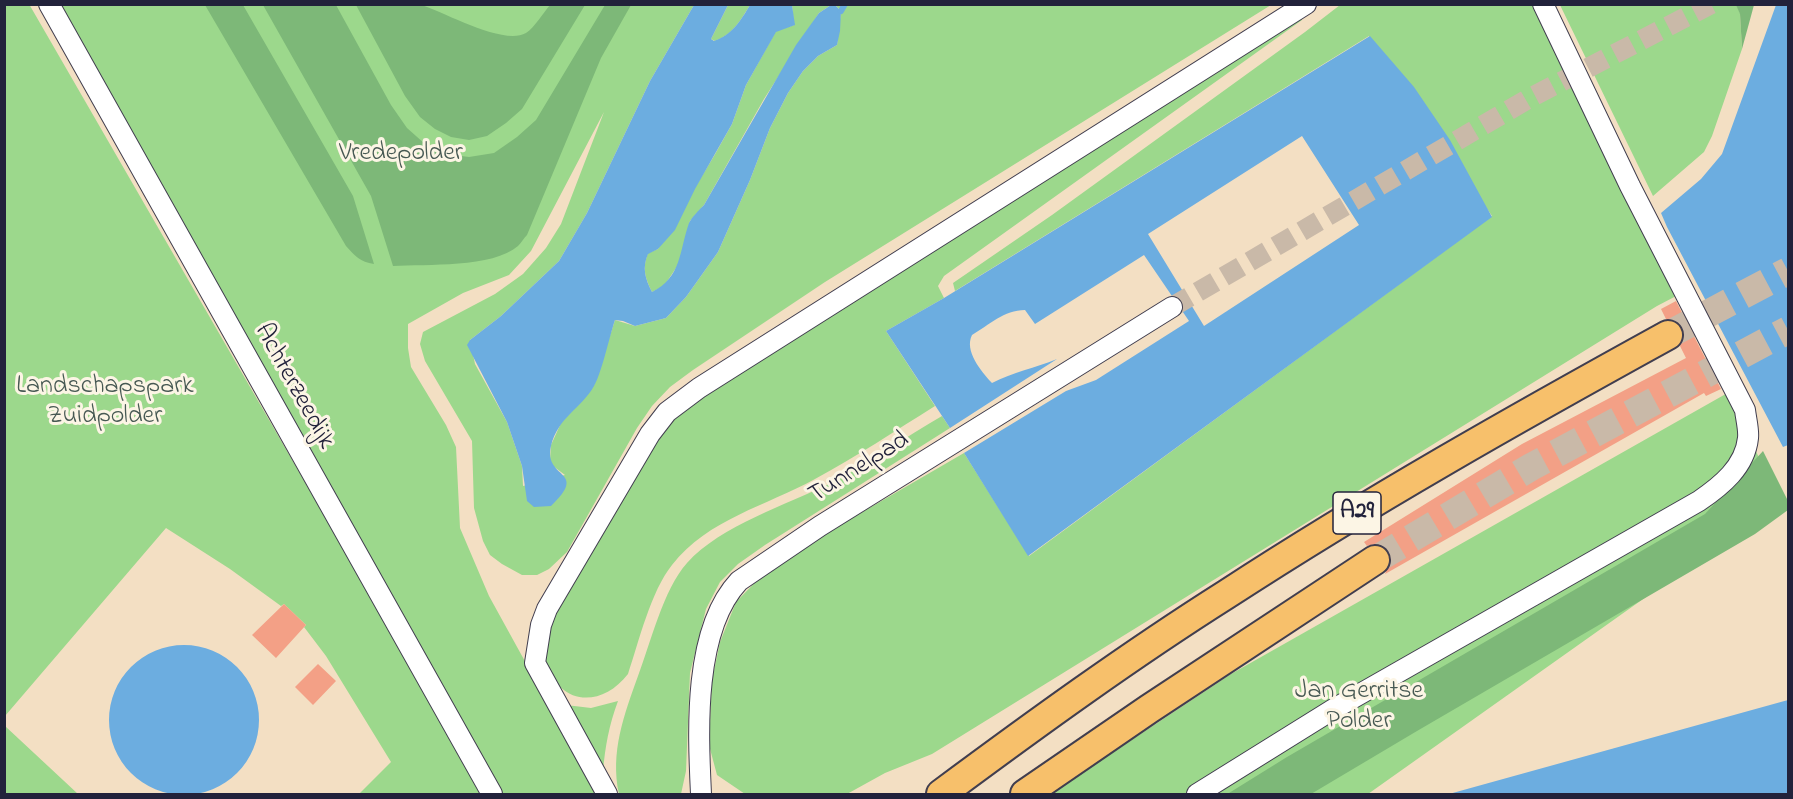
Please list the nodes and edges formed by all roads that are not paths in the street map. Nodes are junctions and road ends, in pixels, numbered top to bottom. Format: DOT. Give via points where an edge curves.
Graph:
graph roads {
  1 [pos="49,4"];
  2 [pos="1306,4"];
  3 [pos="1543,4"];
  4 [pos="1172,307"];
  5 [pos="1668,335"];
  6 [pos="1376,560"];
  7 [pos="699,760"];
  8 [pos="492,795"];
  9 [pos="608,795"];
  10 [pos="692,795"];
  11 [pos="701,795"];
  12 [pos="941,795"];
  13 [pos="1025,795"];
  14 [pos="1197,795"];
  1 -- 8 [label="street, Achterzeedijk"];
  2 -- 9 [label="street" via="709,381 667,412 650,434 547,609 535,663"];
  3 -- 14 [label="street" via="1630,186 1745,410 1748,439 1740,462 1724,483 1700,501 1332,710"];
  4 -- 7 [label="street, Tunnelpad" via="820,526 739,581 723,603 705,655"];
  5 -- 12 [label="highway, A29" via="1392,491 1226,594 1018,737"];
  6 -- 13 [label="highway, A29"];
  7 -- 10 [label="street, Tunnelpad"];
  7 -- 11 [label="street, Tunnelpad"];
}
